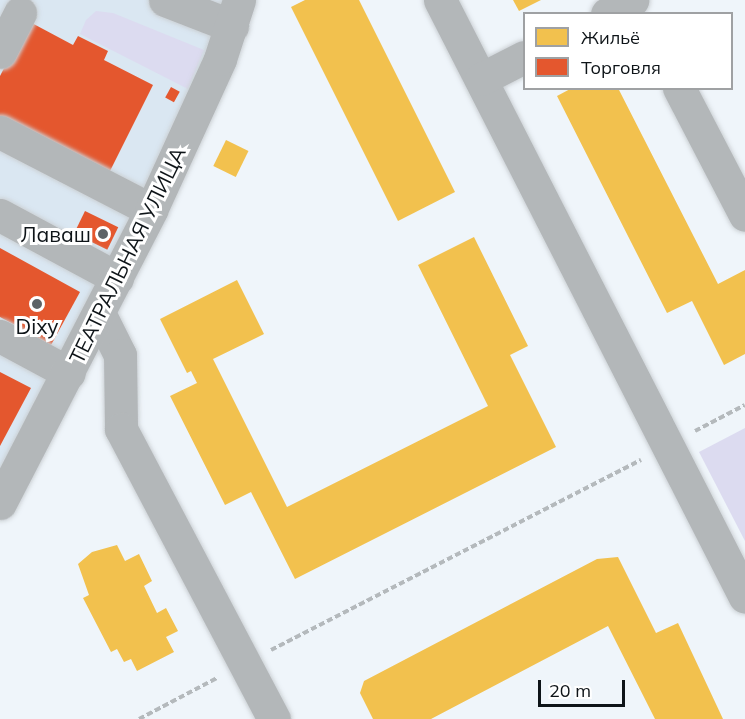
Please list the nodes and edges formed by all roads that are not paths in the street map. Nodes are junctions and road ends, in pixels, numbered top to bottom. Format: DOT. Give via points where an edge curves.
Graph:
graph roads {
  1 [pos="165,0"];
  2 [pos="440,0"];
  3 [pos="633,0"];
  4 [pos="611,12"];
  5 [pos="20,13"];
  6 [pos="235,13"];
  7 [pos="0,52"];
  8 [pos="523,58"];
  9 [pos="481,79"];
  10 [pos="680,90"];
  11 [pos="0,132"];
  12 [pos="151,210"];
  13 [pos="0,215"];
  14 [pos="745,215"];
  15 [pos="117,278"];
  16 [pos="99,313"];
  17 [pos="0,336"];
  18 [pos="69,373"];
  19 [pos="3,489"];
  20 [pos="745,597"];
  21 [pos="274,719"];
  1 -- 6 [label="street"];
  2 -- 9 [label="street"];
  3 -- 4 [label="street"];
  5 -- 7 [label="street"];
  6 -- 12 [label="street, ТЕАТРАЛЬНАЯ УЛИЦА" via="220,59"];
  8 -- 9 [label="street"];
  9 -- 20 [label="street"];
  10 -- 14 [label="street"];
  11 -- 12 [label="street"];
  12 -- 15 [label="street, ТЕАТРАЛЬНАЯ УЛИЦА"];
  13 -- 15 [label="street"];
  15 -- 16 [label="street, ТЕАТРАЛЬНАЯ УЛИЦА"];
  16 -- 18 [label="street, ТЕАТРАЛЬНАЯ УЛИЦА"];
  16 -- 21 [label="street" via="120,355 121,429"];
  17 -- 18 [label="street"];
  18 -- 19 [label="street, ТЕАТРАЛЬНАЯ УЛИЦА"];
}
